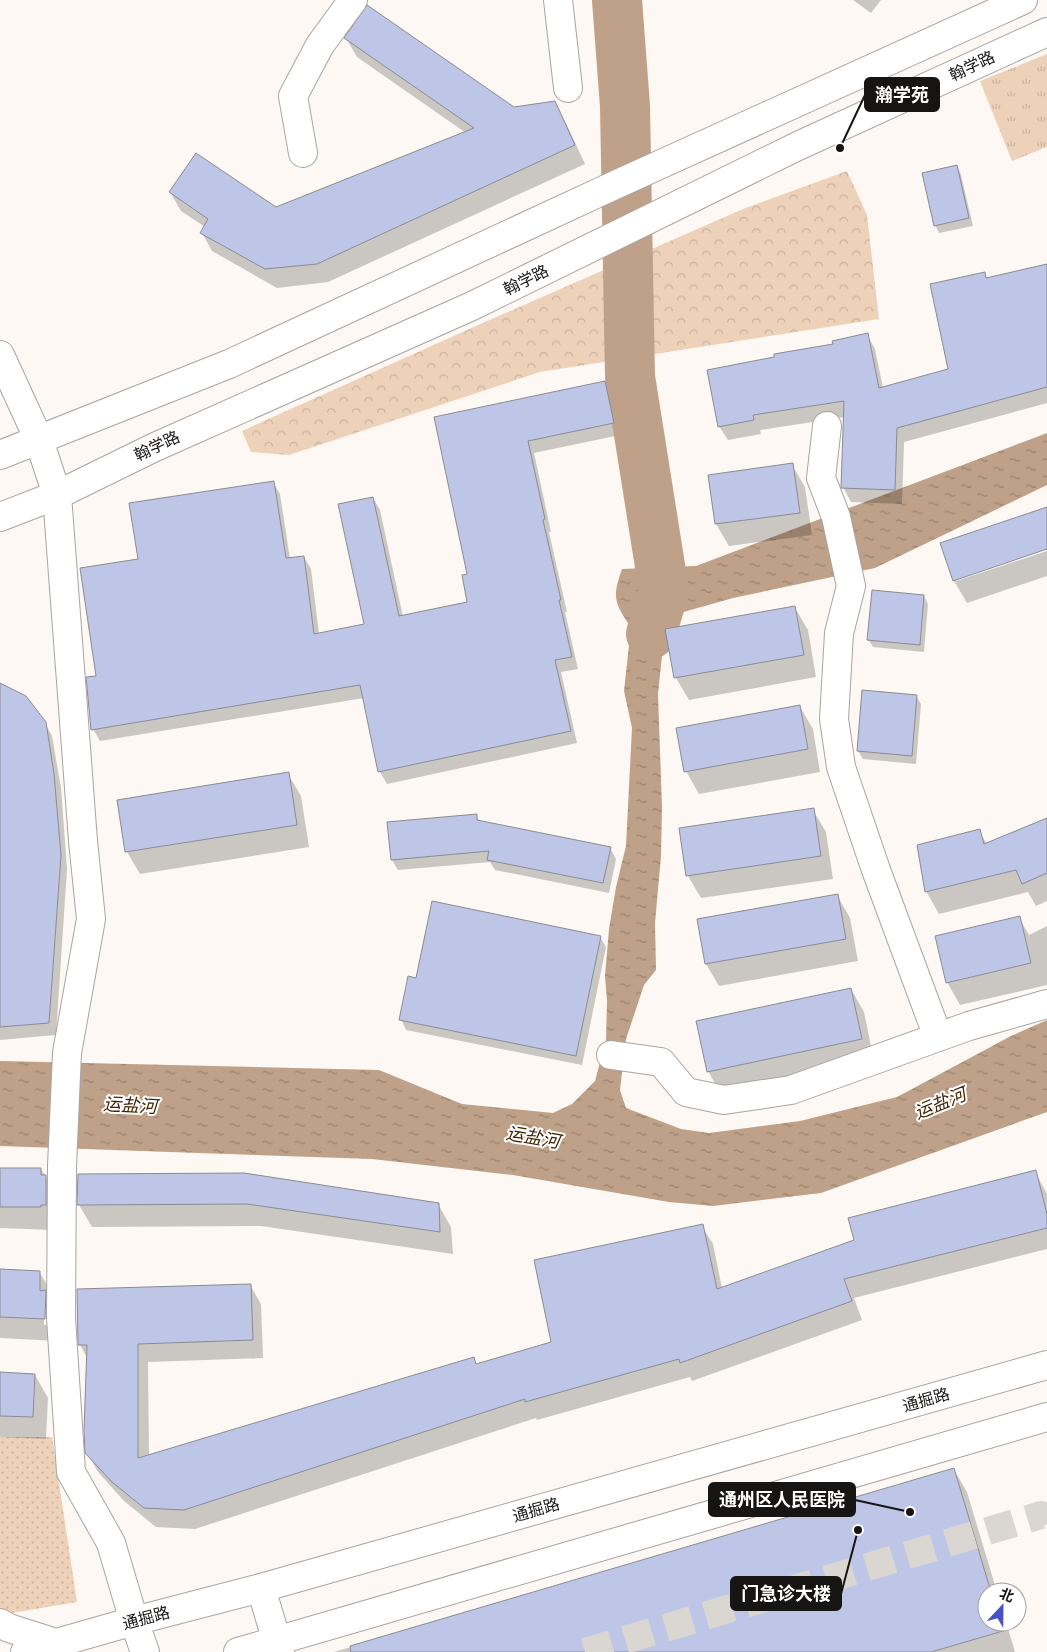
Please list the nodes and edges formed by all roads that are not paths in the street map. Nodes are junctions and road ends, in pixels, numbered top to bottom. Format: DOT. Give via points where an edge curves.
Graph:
graph roads {
  1 [pos="353,0"];
  2 [pos="558,0"];
  3 [pos="1008,3"];
  4 [pos="1047,32"];
  5 [pos="568,88"];
  6 [pos="303,153"];
  7 [pos="0,355"];
  8 [pos="827,426"];
  9 [pos="38,440"];
  10 [pos="0,455"];
  11 [pos="57,495"];
  12 [pos="0,517"];
  13 [pos="1047,1004"];
  14 [pos="938,1037"];
  15 [pos="610,1055"];
  16 [pos="1047,1366"];
  17 [pos="1047,1417"];
  18 [pos="261,1588"];
  19 [pos="134,1621"];
  20 [pos="0,1623"];
  21 [pos="56,1643"];
  22 [pos="25,1652"];
  23 [pos="145,1652"];
  24 [pos="238,1652"];
  25 [pos="280,1652"];
  1 -- 6 [label="street" via="320,45 294,96"];
  2 -- 5 [label="street"];
  3 -- 9 [label="street" via="229,364"];
  4 -- 11 [label="street, 翰学路" via="800,145 472,306 155,447"];
  7 -- 9 [label="street"];
  8 -- 14 [label="street" via="821,478 836,517 851,586 839,633 834,719 841,767"];
  9 -- 10 [label="street"];
  9 -- 11 [label="street"];
  11 -- 12 [label="street, 翰学路"];
  11 -- 19 [label="street" via="90,919 67,1053 62,1166 61,1318 71,1472 111,1543"];
  13 -- 14 [label="street"];
  14 -- 15 [label="street" via="791,1090 724,1100 686,1092 661,1062"];
  16 -- 18 [label="street, 通掘路"];
  17 -- 24 [label="street"];
  18 -- 19 [label="street, 通掘路"];
  18 -- 25 [label="street"];
  19 -- 21 [label="street, 通掘路"];
  19 -- 23 [label="street"];
  20 -- 21 [label="street"];
  21 -- 22 [label="street, 通掘路"];
}
